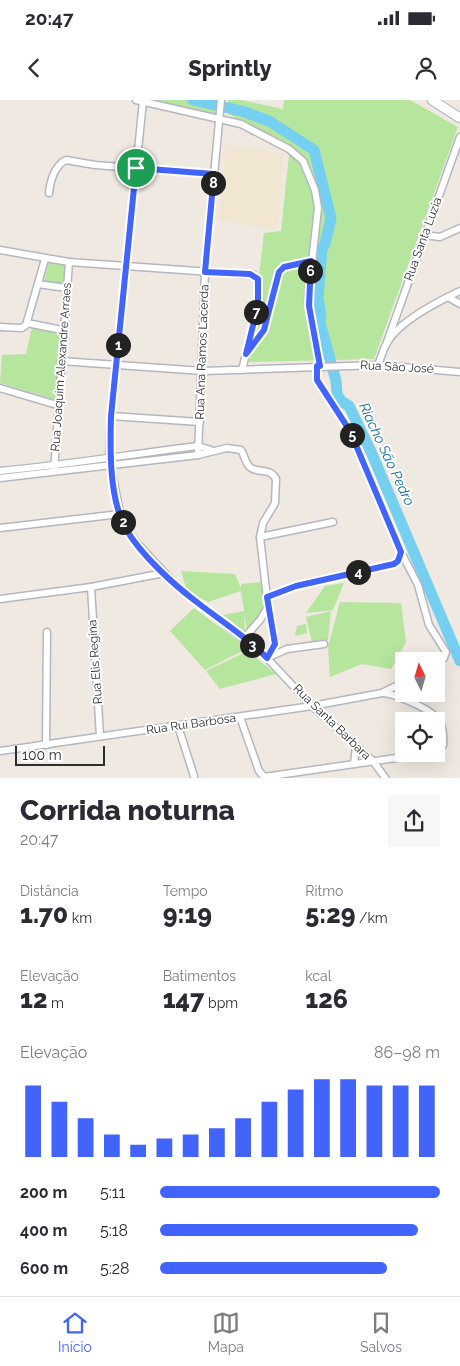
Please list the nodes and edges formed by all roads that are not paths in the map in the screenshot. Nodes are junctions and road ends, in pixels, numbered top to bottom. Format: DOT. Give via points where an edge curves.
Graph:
graph roads {
  1 [pos="136,100"];
  2 [pos="221,100"];
  3 [pos="432,100"];
  4 [pos="143,102"];
  5 [pos="219,118"];
  6 [pos="460,118"];
  7 [pos="460,137"];
  8 [pos="136,168"];
  9 [pos="214,174"];
  10 [pos="49,193"];
  11 [pos="460,228"];
  12 [pos="424,235"];
  13 [pos="0,250"];
  14 [pos="45,259"];
  15 [pos="311,261"];
  16 [pos="68,262"];
  17 [pos="127,267"];
  18 [pos="205,272"];
  19 [pos="38,284"];
  20 [pos="66,288"];
  21 [pos="460,290"];
  22 [pos="448,297"];
  23 [pos="460,304"];
  24 [pos="24,326"];
  25 [pos="0,327"];
  26 [pos="62,330"];
  27 [pos="387,342"];
  28 [pos="246,354"];
  29 [pos="61,361"];
  30 [pos="116,365"];
  31 [pos="378,365"];
  32 [pos="321,366"];
  33 [pos="242,370"];
  34 [pos="203,371"];
  35 [pos="460,372"];
  36 [pos="0,388"];
  37 [pos="57,405"];
  38 [pos="111,416"];
  39 [pos="200,422"];
  40 [pos="198,446"];
  41 [pos="169,450"];
  42 [pos="212,450"];
  43 [pos="198,455"];
  44 [pos="109,457"];
  45 [pos="170,458"];
  46 [pos="110,465"];
  47 [pos="54,469"];
  48 [pos="0,471"];
  49 [pos="0,478"];
  50 [pos="120,514"];
  51 [pos="333,522"];
  52 [pos="0,528"];
  53 [pos="260,537"];
  54 [pos="401,552"];
  55 [pos="164,573"];
  56 [pos="91,587"];
  57 [pos="267,597"];
  58 [pos="0,599"];
  59 [pos="268,607"];
  60 [pos="47,632"];
  61 [pos="244,638"];
  62 [pos="324,644"];
  63 [pos="445,657"];
  64 [pos="267,658"];
  65 [pos="395,686"];
  66 [pos="382,693"];
  67 [pos="312,706"];
  68 [pos="426,712"];
  69 [pos="240,717"];
  70 [pos="178,726"];
  71 [pos="100,736"];
  72 [pos="46,744"];
  73 [pos="356,746"];
  74 [pos="0,750"];
  75 [pos="395,758"];
  76 [pos="373,761"];
  77 [pos="354,764"];
  78 [pos="194,776"];
  79 [pos="386,778"];
  1 -- 4 [label="street"];
  2 -- 5 [label="street, Rua Ana Ramos Lacerda"];
  3 -- 6 [label="main road"];
  4 -- 5 [label="street"];
  4 -- 8 [label="street, Rua Santa Barbara"];
  5 -- 9 [label="street, Rua Ana Ramos Lacerda"];
  5 -- 15 [label="street" via="253,129 289,149 302,161 310,176 318,208"];
  7 -- 12 [label="street, Rua Santa Luzia"];
  8 -- 9 [label="street"];
  8 -- 10 [label="street" via="66,160 57,168"];
  8 -- 17 [label="street, Rua Santa Barbara"];
  9 -- 18 [label="street, Rua Ana Ramos Lacerda"];
  11 -- 12 [label="street" via="440,237"];
  12 -- 27 [label="street, Rua Santa Luzia"];
  13 -- 14 [label="street"];
  14 -- 16 [label="street"];
  14 -- 19 [label="street"];
  15 -- 28 [label="street" via="284,267 279,272 264,330"];
  15 -- 32 [label="street" via="309,306"];
  16 -- 17 [label="street"];
  16 -- 20 [label="street, Rua Joaquim Alexandre Arraes"];
  17 -- 18 [label="street"];
  17 -- 30 [label="street, Rua Santa Barbara"];
  18 -- 28 [label="street" via="254,275 259,282 258,305"];
  18 -- 34 [label="street, Rua Ana Ramos Lacerda"];
  19 -- 20 [label="street"];
  19 -- 24 [label="street"];
  20 -- 26 [label="street, Rua Joaquim Alexandre Arraes"];
  21 -- 22 [label="street"];
  22 -- 23 [label="street"];
  22 -- 27 [label="street" via="404,325"];
  24 -- 25 [label="street"];
  24 -- 26 [label="street"];
  26 -- 29 [label="street, Rua Joaquim Alexandre Arraes"];
  27 -- 31 [label="street, Rua Santa Luzia"];
  28 -- 33 [label="street"];
  29 -- 30 [label="street, Rua São José"];
  29 -- 37 [label="street, Rua Joaquim Alexandre Arraes"];
  30 -- 34 [label="street, Rua São José"];
  30 -- 38 [label="street, Rua Santa Barbara"];
  31 -- 32 [label="street, Rua São José"];
  31 -- 35 [label="street, Rua São José"];
  32 -- 33 [label="street, Rua São José"];
  32 -- 54 [label="street" via="317,380 350,431"];
  33 -- 34 [label="street, Rua São José"];
  34 -- 39 [label="street, Rua Ana Ramos Lacerda"];
  36 -- 37 [label="street"];
  37 -- 47 [label="street, Rua Joaquim Alexandre Arraes"];
  38 -- 39 [label="street"];
  38 -- 44 [label="street, Rua Santa Barbara"];
  39 -- 40 [label="street, Rua Ana Ramos Lacerda"];
  40 -- 41 [label="street"];
  40 -- 42 [label="street"];
  40 -- 43 [label="street, Rua Ana Ramos Lacerda"];
  41 -- 44 [label="street"];
  41 -- 45 [label="street"];
  42 -- 43 [label="street"];
  42 -- 53 [label="street" via="241,450 249,466 269,471 276,478 275,503 263,523"];
  43 -- 45 [label="street"];
  44 -- 46 [label="street, Rua Santa Barbara"];
  44 -- 47 [label="street"];
  45 -- 46 [label="street"];
  46 -- 47 [label="street"];
  46 -- 50 [label="street, Rua Santa Barbara"];
  47 -- 48 [label="street"];
  47 -- 49 [label="street"];
  50 -- 52 [label="street"];
  50 -- 55 [label="street, Rua Santa Barbara" via="132,536"];
  51 -- 53 [label="street"];
  53 -- 57 [label="street"];
  54 -- 57 [label="street" via="394,564 296,586"];
  54 -- 63 [label="street" via="418,585 429,625 446,652"];
  55 -- 56 [label="street"];
  55 -- 61 [label="street, Rua Santa Barbara"];
  56 -- 58 [label="street"];
  56 -- 71 [label="street, Rua Elis Regina"];
  57 -- 59 [label="street"];
  59 -- 61 [label="street"];
  59 -- 64 [label="street" via="275,644"];
  60 -- 72 [label="street"];
  61 -- 64 [label="street, Rua Santa Barbara"];
  62 -- 64 [label="street" via="287,649"];
  64 -- 67 [label="street, Rua Santa Barbara"];
  65 -- 66 [label="street"];
  66 -- 67 [label="street, Rua Rui Barbosa"];
  66 -- 68 [label="street" via="399,697"];
  67 -- 69 [label="street, Rua Rui Barbosa"];
  67 -- 73 [label="street, Rua Santa Barbara"];
  69 -- 70 [label="street, Rua Rui Barbosa"];
  69 -- 77 [label="street" via="259,771 264,776"];
  70 -- 71 [label="street, Rua Rui Barbosa"];
  70 -- 78 [label="street"];
  71 -- 72 [label="street, Rua Rui Barbosa"];
  72 -- 74 [label="street, Rua Rui Barbosa"];
  73 -- 76 [label="street, Rua Santa Barbara"];
  73 -- 77 [label="street"];
  75 -- 76 [label="street"];
  76 -- 77 [label="street"];
  76 -- 79 [label="street, Rua Santa Barbara"];
}
